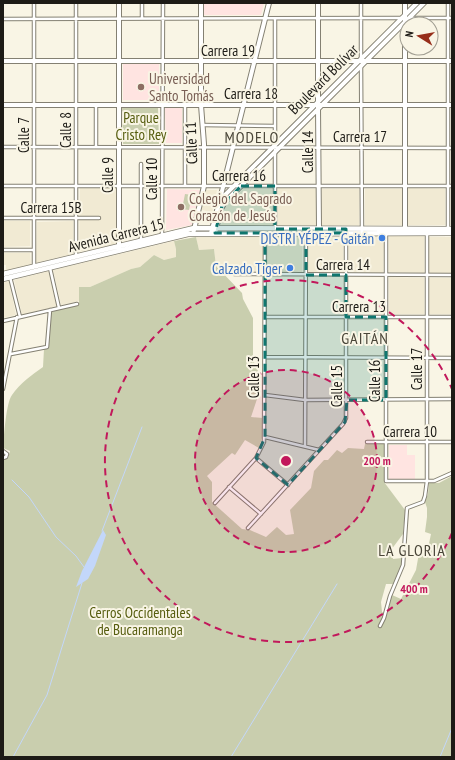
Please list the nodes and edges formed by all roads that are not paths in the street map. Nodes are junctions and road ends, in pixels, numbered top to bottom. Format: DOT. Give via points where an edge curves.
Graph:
graph roads {
  1 [pos="34,3"];
  2 [pos="76,3"];
  3 [pos="119,3"];
  4 [pos="142,3"];
  5 [pos="163,3"];
  6 [pos="201,3"];
  7 [pos="269,3"];
  8 [pos="318,3"];
  9 [pos="361,3"];
  10 [pos="405,3"];
  11 [pos="417,3"];
  12 [pos="424,3"];
  13 [pos="448,3"];
  14 [pos="405,16"];
  15 [pos="407,16"];
  16 [pos="408,16"];
  17 [pos="34,18"];
  18 [pos="76,18"];
  19 [pos="119,18"];
  20 [pos="142,18"];
  21 [pos="163,18"];
  22 [pos="201,18"];
  23 [pos="361,18"];
  24 [pos="399,18"];
  25 [pos="439,18"];
  26 [pos="448,18"];
  27 [pos="452,18"];
  28 [pos="3,19"];
  29 [pos="265,19"];
  30 [pos="275,19"];
  31 [pos="318,19"];
  32 [pos="399,24"];
  33 [pos="405,56"];
  34 [pos="3,61"];
  35 [pos="34,61"];
  36 [pos="76,61"];
  37 [pos="119,61"];
  38 [pos="163,62"];
  39 [pos="201,62"];
  40 [pos="254,62"];
  41 [pos="275,62"];
  42 [pos="318,62"];
  43 [pos="361,62"];
  44 [pos="405,62"];
  45 [pos="450,62"];
  46 [pos="3,105"];
  47 [pos="34,105"];
  48 [pos="76,105"];
  49 [pos="96,105"];
  50 [pos="119,105"];
  51 [pos="162,105"];
  52 [pos="185,105"];
  53 [pos="201,105"];
  54 [pos="243,105"];
  55 [pos="275,105"];
  56 [pos="318,105"];
  57 [pos="361,105"];
  58 [pos="405,105"];
  59 [pos="450,105"];
  60 [pos="203,125"];
  61 [pos="238,126"];
  62 [pos="275,126"];
  63 [pos="3,147"];
  64 [pos="34,147"];
  65 [pos="76,147"];
  66 [pos="96,147"];
  67 [pos="119,147"];
  68 [pos="162,147"];
  69 [pos="185,147"];
  70 [pos="204,147"];
  71 [pos="233,147"];
  72 [pos="319,147"];
  73 [pos="361,147"];
  74 [pos="275,148"];
  75 [pos="405,148"];
  76 [pos="448,148"];
  77 [pos="452,148"];
  78 [pos="141,164"];
  79 [pos="3,186"];
  80 [pos="34,186"];
  81 [pos="76,186"];
  82 [pos="119,186"];
  83 [pos="141,186"];
  84 [pos="162,186"];
  85 [pos="185,186"];
  86 [pos="204,186"];
  87 [pos="224,186"];
  88 [pos="234,186"];
  89 [pos="241,186"];
  90 [pos="275,186"];
  91 [pos="319,186"];
  92 [pos="362,186"];
  93 [pos="405,186"];
  94 [pos="448,186"];
  95 [pos="452,186"];
  96 [pos="219,203"];
  97 [pos="3,218"];
  98 [pos="34,218"];
  99 [pos="76,218"];
  100 [pos="99,218"];
  101 [pos="275,229"];
  102 [pos="319,229"];
  103 [pos="405,229"];
  104 [pos="450,229"];
  105 [pos="194,231"];
  106 [pos="214,231"];
  107 [pos="346,231"];
  108 [pos="362,231"];
  109 [pos="265,233"];
  110 [pos="306,233"];
  111 [pos="386,233"];
  112 [pos="427,233"];
  113 [pos="452,233"];
  114 [pos="162,235"];
  115 [pos="141,241"];
  116 [pos="119,249"];
  117 [pos="3,250"];
  118 [pos="34,250"];
  119 [pos="76,257"];
  120 [pos="34,267"];
  121 [pos="50,267"];
  122 [pos="3,274"];
  123 [pos="234,274"];
  124 [pos="265,275"];
  125 [pos="306,275"];
  126 [pos="346,275"];
  127 [pos="386,275"];
  128 [pos="427,275"];
  129 [pos="452,275"];
  130 [pos="10,277"];
  131 [pos="3,279"];
  132 [pos="77,304"];
  133 [pos="60,308"];
  134 [pos="50,310"];
  135 [pos="265,316"];
  136 [pos="18,317"];
  137 [pos="305,317"];
  138 [pos="346,317"];
  139 [pos="386,317"];
  140 [pos="427,317"];
  141 [pos="452,317"];
  142 [pos="3,321"];
  143 [pos="10,354"];
  144 [pos="265,357"];
  145 [pos="305,357"];
  146 [pos="346,357"];
  147 [pos="386,358"];
  148 [pos="427,358"];
  149 [pos="452,358"];
  150 [pos="5,373"];
  151 [pos="3,389"];
  152 [pos="265,395"];
  153 [pos="452,399"];
  154 [pos="305,400"];
  155 [pos="347,400"];
  156 [pos="386,400"];
  157 [pos="428,400"];
  158 [pos="265,437"];
  159 [pos="367,442"];
  160 [pos="386,442"];
  161 [pos="428,442"];
  162 [pos="452,442"];
  163 [pos="305,446"];
  164 [pos="319,450"];
  165 [pos="3,451"];
  166 [pos="3,458"];
  167 [pos="256,458"];
  168 [pos="452,473"];
  169 [pos="427,481"];
  170 [pos="288,485"];
  171 [pos="229,487"];
  172 [pos="215,503"];
  173 [pos="261,514"];
  174 [pos="248,528"];
  175 [pos="380,626"];
  1 -- 17 [label="street, Calle 7"];
  2 -- 18 [label="street, Calle 8"];
  3 -- 19 [label="street, Calle 9"];
  4 -- 20 [label="street"];
  5 -- 21 [label="street, Calle 10"];
  6 -- 22 [label="street, Calle 11"];
  7 -- 29 [label="street"];
  8 -- 31 [label="street, Calle 14"];
  9 -- 23 [label="street"];
  10 -- 14 [label="street"];
  11 -- 15 [label="street, Boulevard Bolívar"];
  12 -- 16 [label="street, Boulevard Bolívar"];
  13 -- 26 [label="street"];
  17 -- 18 [label="street"];
  17 -- 28 [label="street"];
  17 -- 35 [label="street, Calle 7"];
  18 -- 19 [label="street"];
  18 -- 36 [label="street, Calle 8"];
  19 -- 20 [label="street"];
  19 -- 37 [label="street, Calle 9"];
  20 -- 21 [label="street"];
  21 -- 22 [label="street"];
  21 -- 38 [label="street, Calle 10"];
  22 -- 29 [label="street"];
  22 -- 39 [label="street, Calle 11"];
  23 -- 24 [label="street"];
  23 -- 31 [label="street"];
  23 -- 43 [label="street"];
  25 -- 26 [label="street"];
  26 -- 27 [label="street"];
  26 -- 45 [label="street"];
  29 -- 30 [label="street"];
  29 -- 40 [label="street"];
  30 -- 31 [label="street"];
  30 -- 41 [label="street"];
  31 -- 42 [label="street, Calle 14"];
  32 -- 43 [label="street, Boulevard Bolívar"];
  33 -- 44 [label="street"];
  34 -- 35 [label="street, Carrera 19"];
  35 -- 36 [label="street, Carrera 19"];
  35 -- 47 [label="street, Calle 7"];
  36 -- 37 [label="street, Carrera 19"];
  36 -- 48 [label="street, Calle 8"];
  37 -- 38 [label="street, Carrera 19"];
  37 -- 50 [label="street, Calle 9"];
  38 -- 39 [label="street, Carrera 19"];
  38 -- 51 [label="street, Calle 10"];
  39 -- 40 [label="street, Carrera 19"];
  39 -- 53 [label="street, Calle 11"];
  40 -- 41 [label="street, Carrera 19"];
  40 -- 54 [label="street"];
  41 -- 42 [label="street, Carrera 19"];
  41 -- 55 [label="street"];
  42 -- 43 [label="street, Carrera 19"];
  42 -- 56 [label="street, Calle 14"];
  43 -- 44 [label="street, Carrera 19"];
  43 -- 56 [label="street, Boulevard Bolívar"];
  43 -- 57 [label="street"];
  44 -- 45 [label="street, Carrera 19"];
  44 -- 58 [label="street"];
  45 -- 59 [label="street"];
  46 -- 47 [label="street, Carrera 18"];
  47 -- 48 [label="street, Carrera 18"];
  47 -- 64 [label="street, Calle 7"];
  48 -- 49 [label="street, Carrera 18"];
  48 -- 65 [label="street, Calle 8"];
  49 -- 50 [label="street, Carrera 18"];
  49 -- 66 [label="street"];
  50 -- 51 [label="street, Carrera 18"];
  50 -- 67 [label="street, Calle 9"];
  51 -- 52 [label="street, Carrera 18"];
  51 -- 68 [label="street, Calle 10"];
  52 -- 53 [label="street, Carrera 18"];
  52 -- 69 [label="street"];
  53 -- 54 [label="street, Carrera 18"];
  53 -- 60 [label="street, Calle 11"];
  54 -- 55 [label="street, Carrera 18"];
  54 -- 61 [label="street"];
  55 -- 56 [label="street, Carrera 18"];
  55 -- 62 [label="street"];
  56 -- 57 [label="street, Carrera 18"];
  56 -- 72 [label="street, Calle 14"];
  56 -- 74 [label="street, Boulevard Bolívar"];
  57 -- 58 [label="street, Carrera 18"];
  57 -- 73 [label="street"];
  58 -- 59 [label="street, Carrera 18"];
  58 -- 75 [label="street"];
  59 -- 76 [label="street"];
  60 -- 61 [label="street"];
  60 -- 70 [label="street, Calle 11"];
  61 -- 62 [label="street"];
  61 -- 71 [label="street"];
  62 -- 74 [label="street"];
  63 -- 64 [label="street, Carrera 17"];
  64 -- 65 [label="street, Carrera 17"];
  64 -- 80 [label="street, Calle 7"];
  65 -- 66 [label="street, Carrera 17"];
  65 -- 81 [label="street, Calle 8"];
  66 -- 67 [label="street, Carrera 17"];
  67 -- 68 [label="street, Carrera 17"];
  67 -- 82 [label="street, Calle 9"];
  68 -- 69 [label="street, Carrera 17"];
  68 -- 84 [label="street, Calle 10"];
  69 -- 70 [label="street, Carrera 17"];
  69 -- 85 [label="street"];
  70 -- 71 [label="street, Carrera 17"];
  70 -- 86 [label="street, Calle 11"];
  71 -- 74 [label="street, Carrera 17"];
  71 -- 87 [label="street"];
  72 -- 73 [label="street, Carrera 17"];
  72 -- 74 [label="street, Carrera 17"];
  72 -- 91 [label="street, Calle 14"];
  73 -- 75 [label="street, Carrera 17"];
  73 -- 92 [label="street"];
  74 -- 88 [label="street, Boulevard Bolívar"];
  74 -- 89 [label="street, Boulevard Bolívar"];
  74 -- 90 [label="street"];
  75 -- 76 [label="street, Carrera 17"];
  75 -- 93 [label="street"];
  76 -- 77 [label="street, Carrera 17"];
  76 -- 94 [label="street"];
  78 -- 83 [label="street"];
  79 -- 80 [label="street, Carrera 16"];
  80 -- 81 [label="street, Carrera 16"];
  80 -- 98 [label="street, Calle 7"];
  81 -- 82 [label="street, Carrera 16"];
  81 -- 99 [label="street, Calle 8"];
  82 -- 83 [label="street, Carrera 16"];
  82 -- 116 [label="street, Calle 9"];
  83 -- 84 [label="street, Carrera 16"];
  83 -- 115 [label="street"];
  84 -- 85 [label="street, Carrera 16"];
  84 -- 114 [label="street, Calle 10"];
  85 -- 86 [label="street, Carrera 16"];
  86 -- 87 [label="street, Carrera 16"];
  86 -- 105 [label="street, Calle 11"];
  87 -- 88 [label="street, Carrera 16"];
  87 -- 96 [label="street"];
  88 -- 89 [label="street, Carrera 16"];
  88 -- 96 [label="street, Boulevard Bolívar"];
  89 -- 90 [label="street, Carrera 16"];
  89 -- 106 [label="street, Boulevard Bolívar" via="223,204"];
  90 -- 91 [label="street, Carrera 16"];
  90 -- 101 [label="street"];
  91 -- 92 [label="street, Carrera 16"];
  91 -- 102 [label="street, Calle 14"];
  92 -- 93 [label="street, Carrera 16"];
  92 -- 108 [label="street"];
  93 -- 94 [label="street, Carrera 16"];
  93 -- 103 [label="street"];
  94 -- 95 [label="street, Carrera 16"];
  94 -- 104 [label="street"];
  96 -- 106 [label="street, Boulevard Bolívar"];
  97 -- 98 [label="street, Carrera 15B"];
  98 -- 99 [label="street, Carrera 15B"];
  98 -- 118 [label="street, Calle 7"];
  99 -- 100 [label="street, Carrera 15B"];
  99 -- 119 [label="street, Calle 8"];
  101 -- 102 [label="main road, Avenida Carrera 15"];
  101 -- 106 [label="main road, Avenida Carrera 15"];
  102 -- 107 [label="main road, Avenida Carrera 15"];
  103 -- 104 [label="main road, Avenida Carrera 15"];
  103 -- 108 [label="main road, Avenida Carrera 15"];
  105 -- 106 [label="main road, Avenida Carrera 15"];
  105 -- 114 [label="main road, Avenida Carrera 15"];
  105 -- 116 [label="main road, Avenida Carrera 15"];
  106 -- 109 [label="main road, Avenida Carrera 15"];
  107 -- 108 [label="main road, Avenida Carrera 15"];
  107 -- 110 [label="main road, Avenida Carrera 15"];
  107 -- 126 [label="street, Calle 15"];
  108 -- 111 [label="main road, Avenida Carrera 15"];
  109 -- 110 [label="main road, Avenida Carrera 15"];
  109 -- 124 [label="street, Calle 13"];
  110 -- 125 [label="street"];
  111 -- 112 [label="main road, Avenida Carrera 15"];
  111 -- 127 [label="street, Calle 16"];
  112 -- 113 [label="main road, Avenida Carrera 15"];
  112 -- 128 [label="street, Calle 17"];
  114 -- 115 [label="main road, Avenida Carrera 15"];
  115 -- 116 [label="main road, Avenida Carrera 15"];
  116 -- 119 [label="main road, Avenida Carrera 15"];
  116 -- 121 [label="main road, Avenida Carrera 15"];
  117 -- 118 [label="street"];
  118 -- 120 [label="street, Calle 7"];
  119 -- 120 [label="main road, Avenida Carrera 15"];
  120 -- 122 [label="main road, Avenida Carrera 15"];
  121 -- 130 [label="main road, Avenida Carrera 15"];
  121 -- 133 [label="street"];
  123 -- 124 [label="street, Carrera 14"];
  124 -- 125 [label="street, Carrera 14"];
  124 -- 135 [label="street, Calle 13"];
  125 -- 126 [label="street, Carrera 14"];
  125 -- 137 [label="street"];
  126 -- 127 [label="street, Carrera 14"];
  126 -- 138 [label="street, Calle 15"];
  127 -- 128 [label="street, Carrera 14"];
  127 -- 139 [label="street, Calle 16"];
  128 -- 129 [label="street, Carrera 14"];
  128 -- 140 [label="street, Calle 17"];
  130 -- 131 [label="main road, Avenida Carrera 15"];
  130 -- 136 [label="street"];
  132 -- 133 [label="street"];
  133 -- 134 [label="street"];
  134 -- 136 [label="street"];
  134 -- 143 [label="street" via="47,347"];
  135 -- 137 [label="street, Carrera 13"];
  135 -- 144 [label="street, Calle 13"];
  136 -- 142 [label="street"];
  136 -- 143 [label="street"];
  137 -- 138 [label="street, Carrera 13"];
  137 -- 145 [label="street"];
  138 -- 139 [label="street, Carrera 13"];
  138 -- 146 [label="street, Calle 15"];
  139 -- 140 [label="street, Carrera 13"];
  139 -- 147 [label="street, Calle 16"];
  140 -- 141 [label="street, Carrera 13"];
  140 -- 148 [label="street, Calle 17"];
  143 -- 150 [label="street"];
  144 -- 145 [label="street"];
  144 -- 152 [label="street, Calle 13"];
  145 -- 146 [label="street"];
  145 -- 154 [label="street"];
  146 -- 147 [label="street"];
  146 -- 155 [label="street, Calle 15"];
  147 -- 148 [label="street"];
  147 -- 156 [label="street, Calle 16"];
  148 -- 149 [label="street"];
  148 -- 157 [label="street, Calle 17"];
  150 -- 151 [label="street"];
  152 -- 154 [label="street"];
  152 -- 158 [label="street, Calle 13"];
  153 -- 157 [label="street"];
  154 -- 155 [label="street"];
  154 -- 163 [label="street"];
  155 -- 156 [label="street"];
  155 -- 164 [label="street, Calle 15" via="345,422"];
  156 -- 157 [label="street"];
  156 -- 160 [label="street, Calle 16"];
  157 -- 161 [label="street, Calle 17"];
  158 -- 163 [label="street"];
  158 -- 167 [label="street, Calle 13"];
  159 -- 160 [label="street, Carrera 10"];
  160 -- 161 [label="street, Carrera 10"];
  160 -- 169 [label="street, Calle 16" via="386,481"];
  161 -- 162 [label="street, Carrera 10"];
  161 -- 169 [label="street, Calle 17"];
  163 -- 164 [label="street"];
  164 -- 170 [label="street, Calle 15"];
  165 -- 166 [label="street" via="7,453"];
  167 -- 170 [label="street"];
  167 -- 171 [label="street, Calle 13"];
  168 -- 169 [label="street" via="437,480"];
  169 -- 175 [label="street, Calle 17" via="421,504 407,508 402,568"];
  170 -- 173 [label="street, Calle 15"];
  171 -- 172 [label="street, Calle 13"];
  171 -- 173 [label="street"];
  173 -- 174 [label="street, Calle 15"];
}
